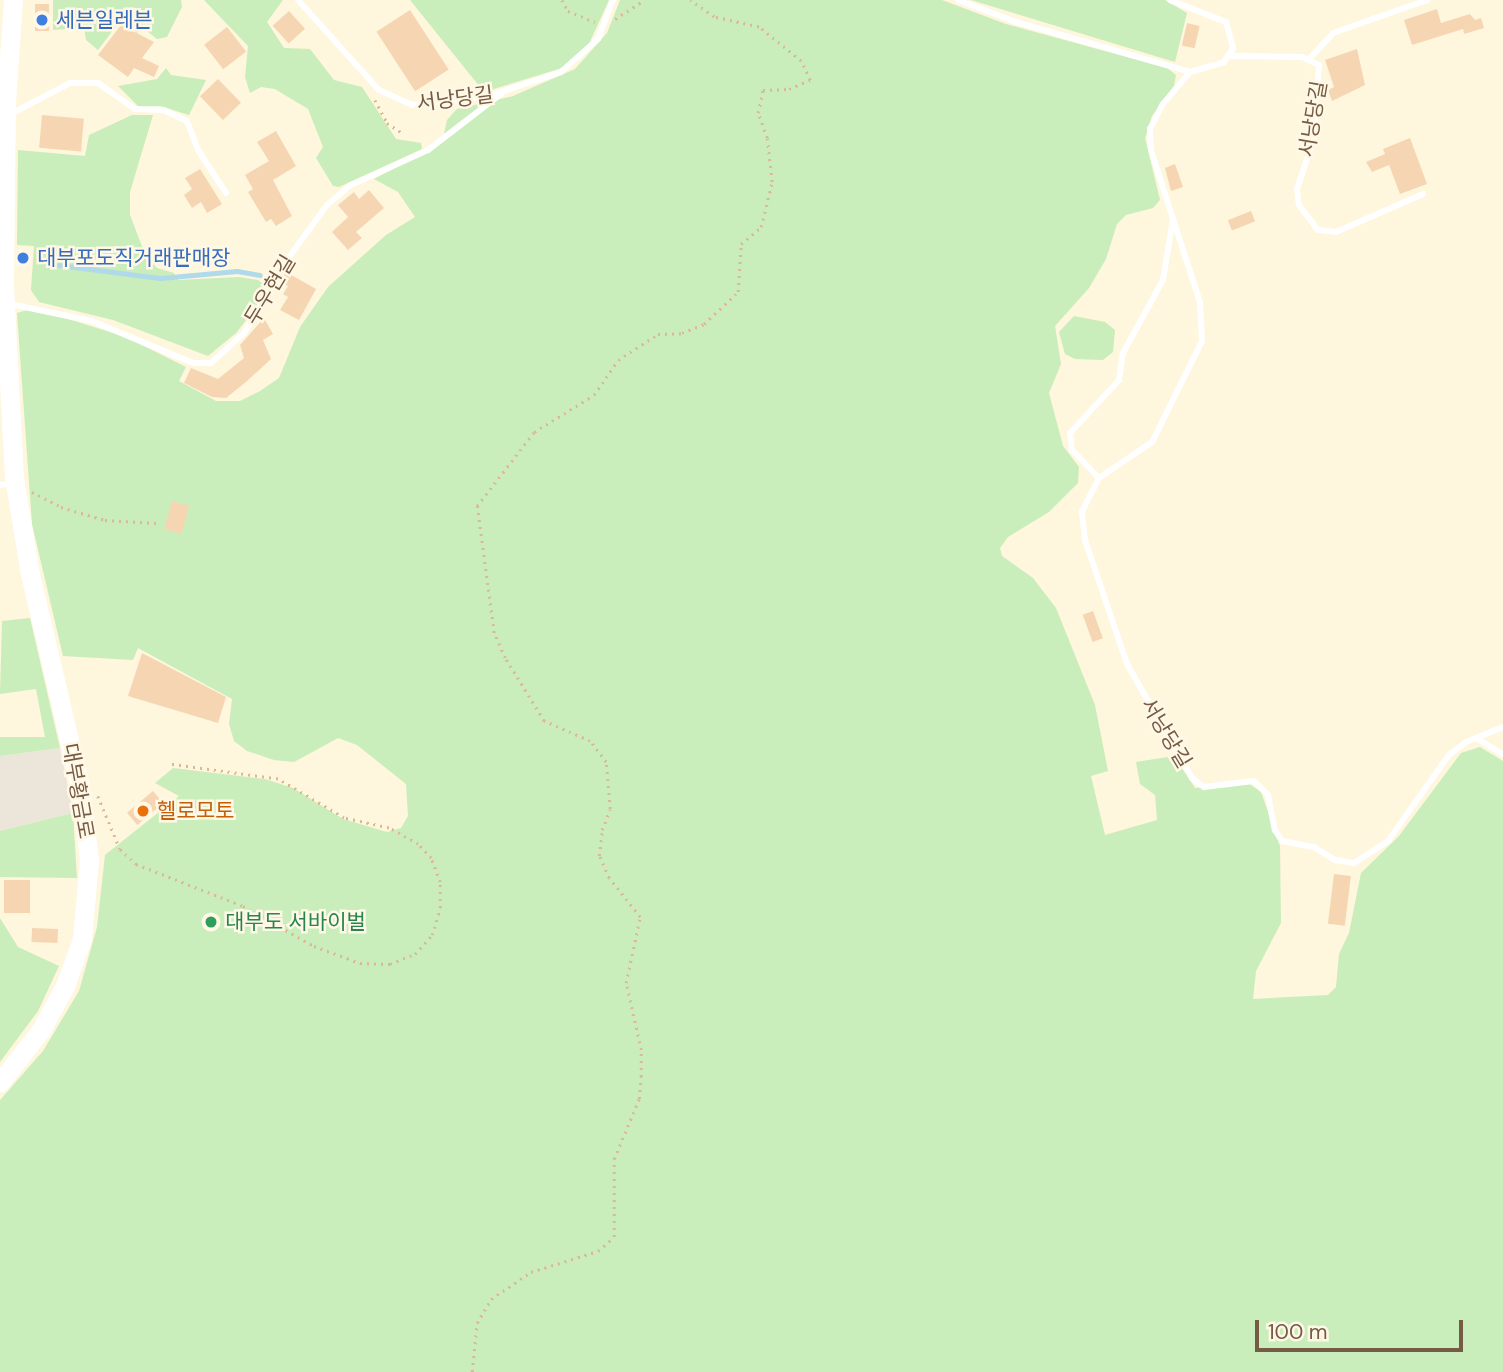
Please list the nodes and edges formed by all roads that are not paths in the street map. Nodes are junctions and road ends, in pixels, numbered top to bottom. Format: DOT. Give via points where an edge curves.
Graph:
graph roads {
  1 [pos="13,0"];
  2 [pos="298,0"];
  3 [pos="613,0"];
  4 [pos="958,0"];
  5 [pos="1170,0"];
  6 [pos="1427,0"];
  7 [pos="1230,56"];
  8 [pos="0,57"];
  9 [pos="1310,58"];
  10 [pos="1190,72"];
  11 [pos="502,93"];
  12 [pos="4,113"];
  13 [pos="226,193"];
  14 [pos="1423,194"];
  15 [pos="1172,219"];
  16 [pos="4,303"];
  17 [pos="1099,478"];
  18 [pos="13,485"];
  19 [pos="1503,727"];
  20 [pos="1476,738"];
  21 [pos="1503,754"];
  22 [pos="0,1082"];
  1 -- 12 [label="main road, 대부황금로"];
  2 -- 11 [label="lane, 서낭당길" via="390,99 412,105"];
  3 -- 11 [label="lane, 서낭당길" via="598,39 576,62"];
  4 -- 10 [label="lane" via="1016,22"];
  5 -- 7 [label="lane" via="1226,22 1232,35"];
  6 -- 9 [label="lane, 서낭당길" via="1333,33"];
  7 -- 9 [label="lane, 서낭당길"];
  7 -- 10 [label="lane, 서낭당길" via="1215,68"];
  8 -- 12 [label="main road, 대부황금로"];
  9 -- 14 [label="lane, 서낭당길" via="1319,65 1321,78 1312,148 1297,189 1299,205 1311,222 1331,234"];
  10 -- 15 [label="lane, 서낭당길" via="1154,117 1148,139"];
  11 -- 16 [label="lane, 두우현길" via="428,150 351,185 327,205 284,264 244,333 211,363 193,363 92,321"];
  12 -- 13 [label="lane" via="70,83 99,83 135,109 164,110 187,121 198,150"];
  12 -- 16 [label="main road, 대부황금로"];
  15 -- 17 [label="lane, 서낭당길" via="1163,280 1123,353 1122,374 1070,433 1072,450"];
  15 -- 17 [label="lane, 서낭당길" via="1200,302 1202,341 1152,442"];
  16 -- 18 [label="main road, 대부황금로"];
  17 -- 20 [label="lane, 서낭당길" via="1082,512 1085,540 1127,664 1150,711 1199,786 1254,781 1268,795 1282,841 1314,847 1335,860 1354,863 1381,848 1442,762"];
  18 -- 22 [label="main road, 대부황금로" via="80,787 89,860 86,918 68,977 41,1030"];
  19 -- 20 [label="lane, 서낭당길"];
  20 -- 21 [label="lane"];
}
